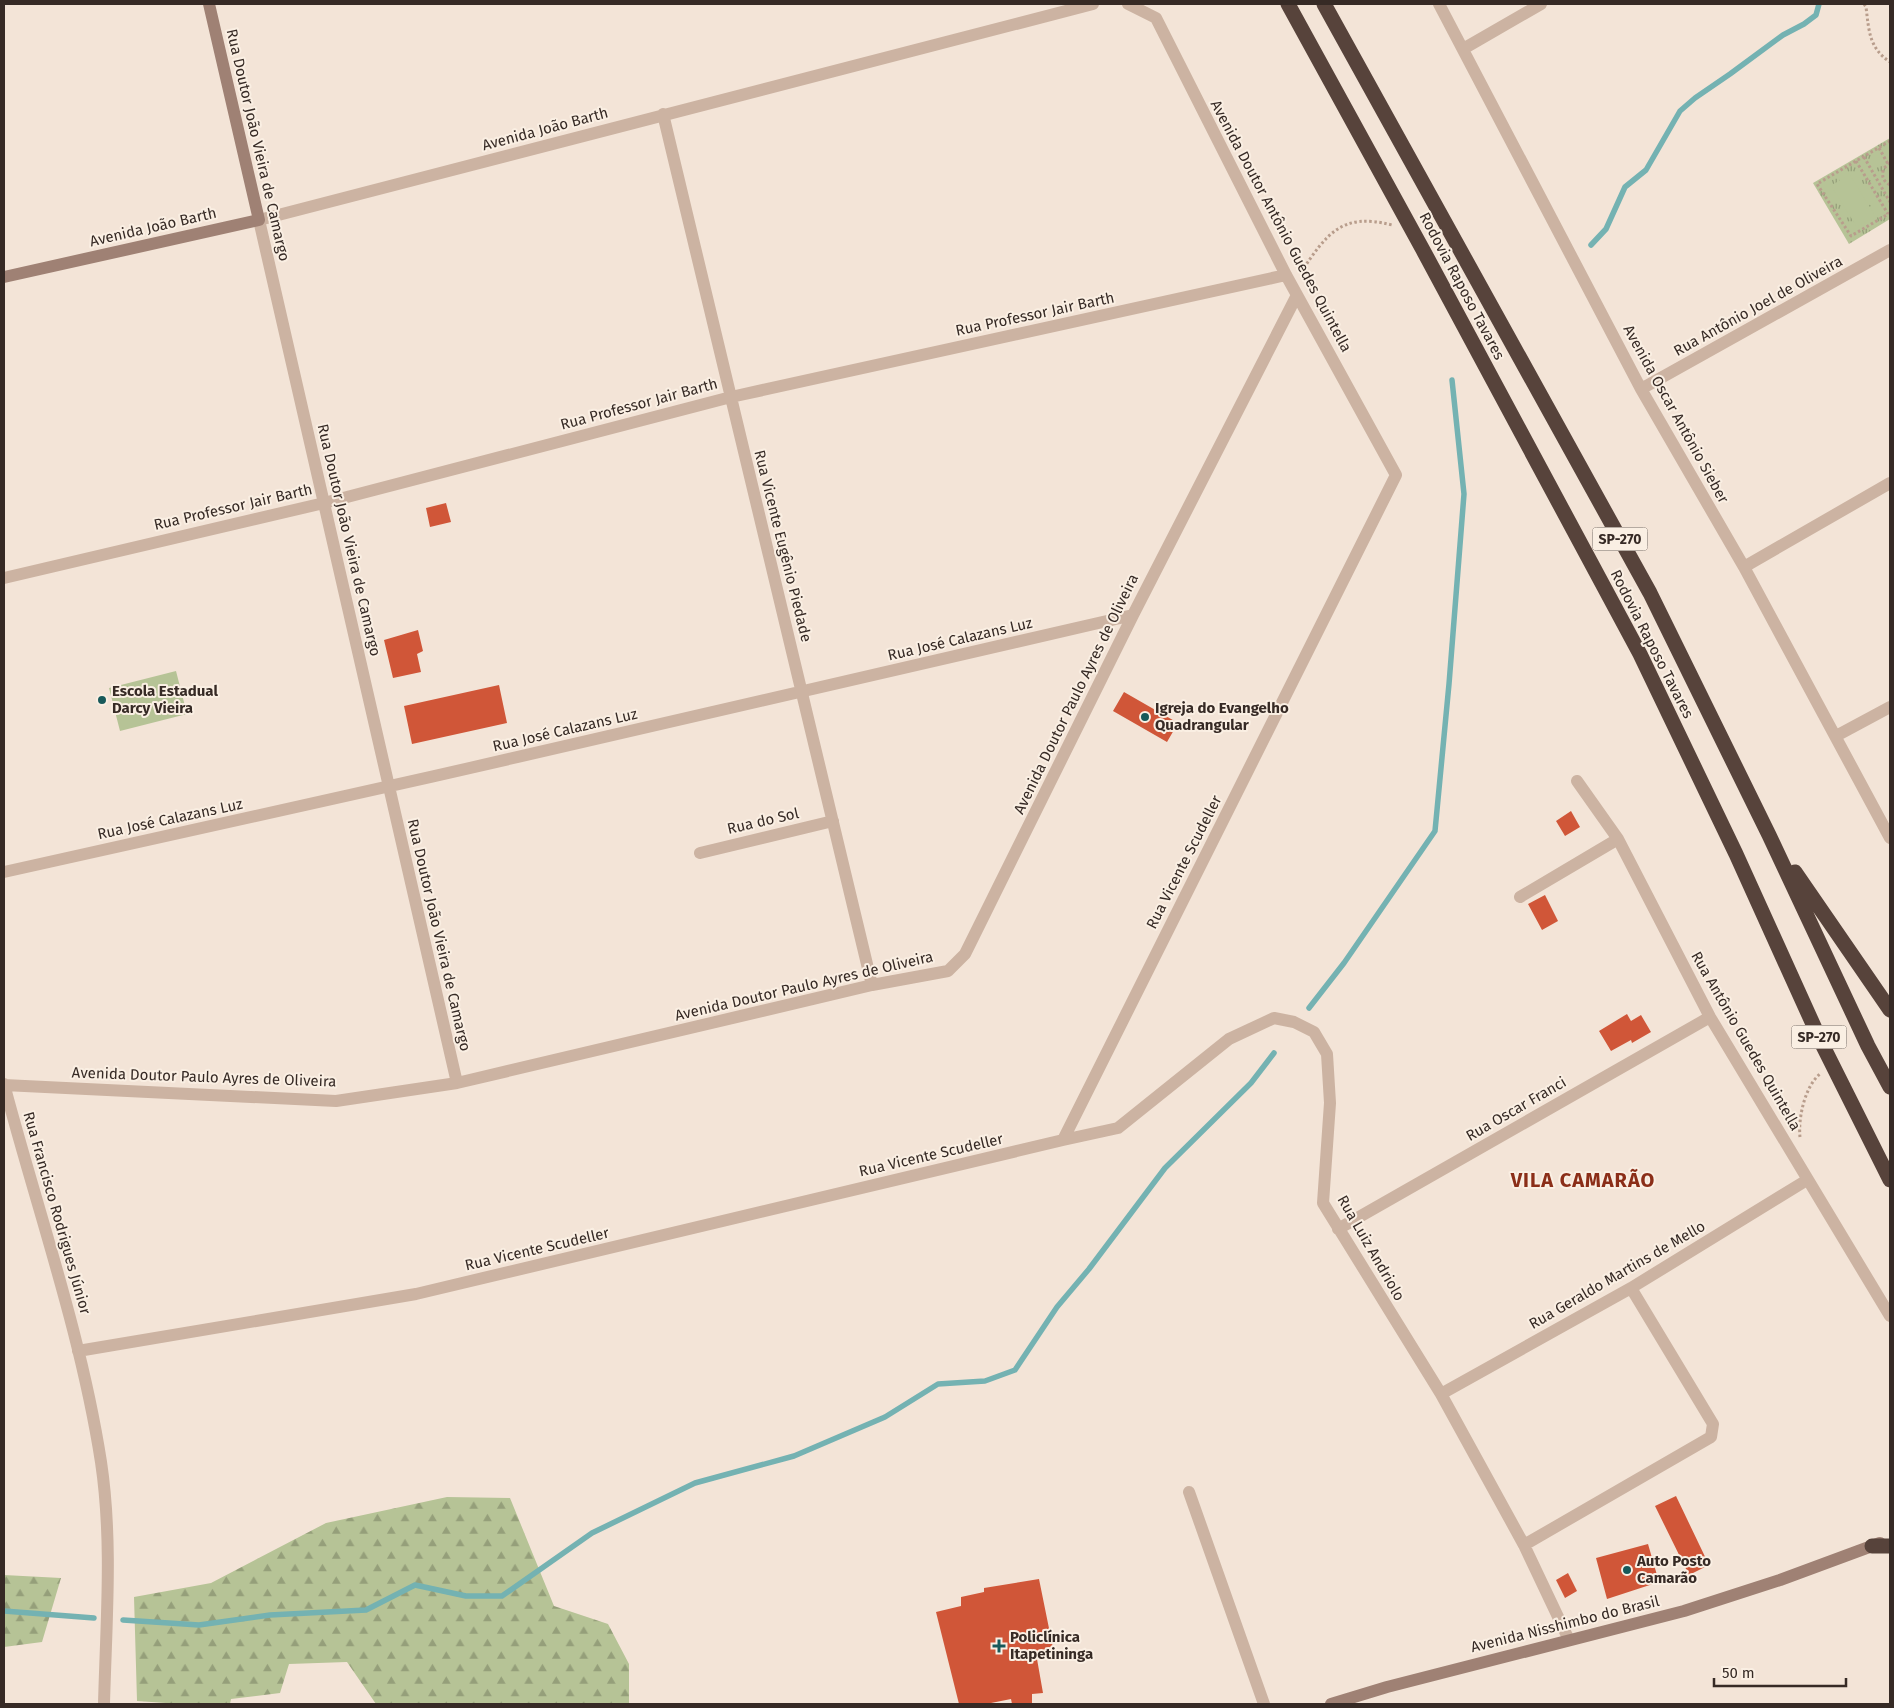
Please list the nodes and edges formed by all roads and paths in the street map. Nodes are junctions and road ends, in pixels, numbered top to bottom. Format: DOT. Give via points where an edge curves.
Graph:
graph roads {
  1 [pos="209,4"];
  2 [pos="1093,4"];
  3 [pos="1128,4"];
  4 [pos="1324,4"];
  5 [pos="1439,4"];
  6 [pos="1541,4"];
  7 [pos="1864,4"];
  8 [pos="1288,5"];
  9 [pos="1463,49"];
  10 [pos="1890,62"];
  11 [pos="663,114"];
  12 [pos="1890,141"];
  13 [pos="1879,148"];
  14 [pos="1864,157"];
  15 [pos="1856,161"];
  16 [pos="1889,164"];
  17 [pos="1884,180"];
  18 [pos="1879,182"];
  19 [pos="1890,185"];
  20 [pos="1872,187"];
  21 [pos="1890,202"];
  22 [pos="1889,214"];
  23 [pos="259,220"];
  24 [pos="1412,230"];
  25 [pos="1890,250"];
  26 [pos="4,277"];
  27 [pos="1292,285"];
  28 [pos="1641,389"];
  29 [pos="731,397"];
  30 [pos="1396,475"];
  31 [pos="1890,483"];
  32 [pos="324,502"];
  33 [pos="1744,567"];
  34 [pos="4,578"];
  35 [pos="1133,614"];
  36 [pos="802,693"];
  37 [pos="1890,707"];
  38 [pos="1836,736"];
  39 [pos="1577,782"];
  40 [pos="389,787"];
  41 [pos="833,821"];
  42 [pos="1769,835"];
  43 [pos="1890,838"];
  44 [pos="1618,839"];
  45 [pos="700,853"];
  46 [pos="4,872"];
  47 [pos="1520,897"];
  48 [pos="872,986"];
  49 [pos="1890,1010"];
  50 [pos="1710,1017"];
  51 [pos="1832,1064"];
  52 [pos="457,1083"];
  53 [pos="4,1084"];
  54 [pos="1890,1087"];
  55 [pos="1063,1140"];
  56 [pos="1800,1143"];
  57 [pos="1807,1180"];
  58 [pos="1890,1180"];
  59 [pos="1338,1229"];
  60 [pos="1632,1288"];
  61 [pos="1890,1316"];
  62 [pos="78,1351"];
  63 [pos="1441,1394"];
  64 [pos="1189,1492"];
  65 [pos="1890,1539"];
  66 [pos="1524,1545"];
  67 [pos="1872,1546"];
  68 [pos="1890,1546"];
  69 [pos="1569,1640"];
  70 [pos="104,1704"];
  71 [pos="1264,1704"];
  72 [pos="1331,1704"];
  1 -- 23 [label="main road, Rua Doutor João Vieira de Camargo"];
  2 -- 11 [label="street, Avenida João Barth"];
  3 -- 27 [label="street, Avenida Doutor Antônio Guedes Quintella" via="1156,18"];
  4 -- 42 [label="highway, Rodovia Raposo Tavares / SP-270" via="1650,593"];
  5 -- 9 [label="street, Avenida Oscar Antônio Sieber"];
  6 -- 9 [label="street"];
  7 -- 10 [label="path" via="1870,40 1881,56"];
  8 -- 24 [label="highway, Rodovia Raposo Tavares / SP-270"];
  9 -- 28 [label="street, Avenida Oscar Antônio Sieber"];
  11 -- 23 [label="street, Avenida João Barth"];
  11 -- 29 [label="street, Rua Vicente Eugênio Piedade"];
  12 -- 13 [label="path"];
  13 -- 14 [label="path"];
  13 -- 16 [label="path"];
  14 -- 15 [label="path"];
  14 -- 18 [label="path"];
  15 -- 20 [label="path"];
  15 -- 22 [label="path" via="1817,184 1851,236"];
  16 -- 17 [label="path" via="1883,172"];
  17 -- 18 [label="path"];
  17 -- 19 [label="path"];
  18 -- 20 [label="path"];
  18 -- 21 [label="path"];
  20 -- 22 [label="path"];
  23 -- 26 [label="main road, Avenida João Barth"];
  23 -- 32 [label="street, Rua Doutor João Vieira de Camargo"];
  24 -- 27 [label="path" via="1380,222 1354,221 1339,227 1322,241"];
  24 -- 51 [label="highway, Rodovia Raposo Tavares / SP-270" via="1640,654"];
  25 -- 28 [label="street, Rua Antônio Joel de Oliveira"];
  27 -- 29 [label="street, Rua Professor Jair Barth"];
  27 -- 30 [label="street, Avenida Doutor Antônio Guedes Quintella"];
  27 -- 35 [label="street, Avenida Doutor Paulo Ayres de Oliveira"];
  28 -- 33 [label="street, Avenida Oscar Antônio Sieber"];
  29 -- 32 [label="street, Rua Professor Jair Barth"];
  29 -- 36 [label="street, Rua Vicente Eugênio Piedade"];
  30 -- 55 [label="street, Rua Vicente Scudeller"];
  31 -- 33 [label="street"];
  32 -- 34 [label="street, Rua Professor Jair Barth"];
  32 -- 40 [label="street, Rua Doutor João Vieira de Camargo"];
  33 -- 38 [label="street, Avenida Oscar Antônio Sieber"];
  35 -- 36 [label="street, Rua José Calazans Luz"];
  35 -- 48 [label="street, Avenida Doutor Paulo Ayres de Oliveira" via="965,954 948,971"];
  36 -- 40 [label="street, Rua José Calazans Luz"];
  36 -- 41 [label="street, Rua Vicente Eugênio Piedade"];
  37 -- 38 [label="street"];
  38 -- 43 [label="street, Avenida Oscar Antônio Sieber"];
  39 -- 44 [label="street, Rua Antônio Guedes Quintella"];
  40 -- 46 [label="street, Rua José Calazans Luz"];
  40 -- 52 [label="street, Rua Doutor João Vieira de Camargo"];
  41 -- 45 [label="street, Rua do Sol"];
  41 -- 48 [label="street, Rua Vicente Eugênio Piedade"];
  42 -- 49 [label="highway"];
  42 -- 54 [label="highway, Rodovia Raposo Tavares / SP-270"];
  44 -- 47 [label="street"];
  44 -- 50 [label="street, Rua Antônio Guedes Quintella"];
  48 -- 52 [label="street, Avenida Doutor Paulo Ayres de Oliveira"];
  50 -- 57 [label="street, Rua Antônio Guedes Quintella"];
  50 -- 59 [label="street, Rua Oscar Franci"];
  51 -- 56 [label="path" via="1813,1079 1804,1100"];
  51 -- 58 [label="highway, Rodovia Raposo Tavares / SP-270"];
  52 -- 53 [label="street, Avenida Doutor Paulo Ayres de Oliveira" via="336,1101"];
  53 -- 62 [label="street, Rua Francisco Rodrigues Júnior"];
  55 -- 59 [label="street, Rua Luiz Andriolo" via="1118,1128 1229,1039 1274,1018 1294,1022 1314,1032 1327,1054 1330,1103 1323,1203"];
  55 -- 62 [label="street, Rua Vicente Scudeller" via="416,1294"];
  57 -- 60 [label="street, Rua Geraldo Martins de Mello"];
  57 -- 61 [label="street, Rua Antônio Guedes Quintella"];
  59 -- 63 [label="street, Rua Luiz Andriolo"];
  60 -- 63 [label="street, Rua Geraldo Martins de Mello"];
  60 -- 66 [label="street" via="1713,1424 1711,1437"];
  62 -- 70 [label="street, Rua Francisco Rodrigues Júnior" via="101,1463 108,1538"];
  63 -- 66 [label="street, Rua Luiz Andriolo"];
  64 -- 71 [label="street"];
  65 -- 67 [label="main road, Avenida Nisshimbo do Brasil"];
  66 -- 69 [label="street, Rua Luiz Andriolo"];
  67 -- 68 [label="highway"];
  67 -- 69 [label="main road, Avenida Nisshimbo do Brasil" via="1684,1611"];
  69 -- 72 [label="main road, Avenida Nisshimbo do Brasil"];
}
